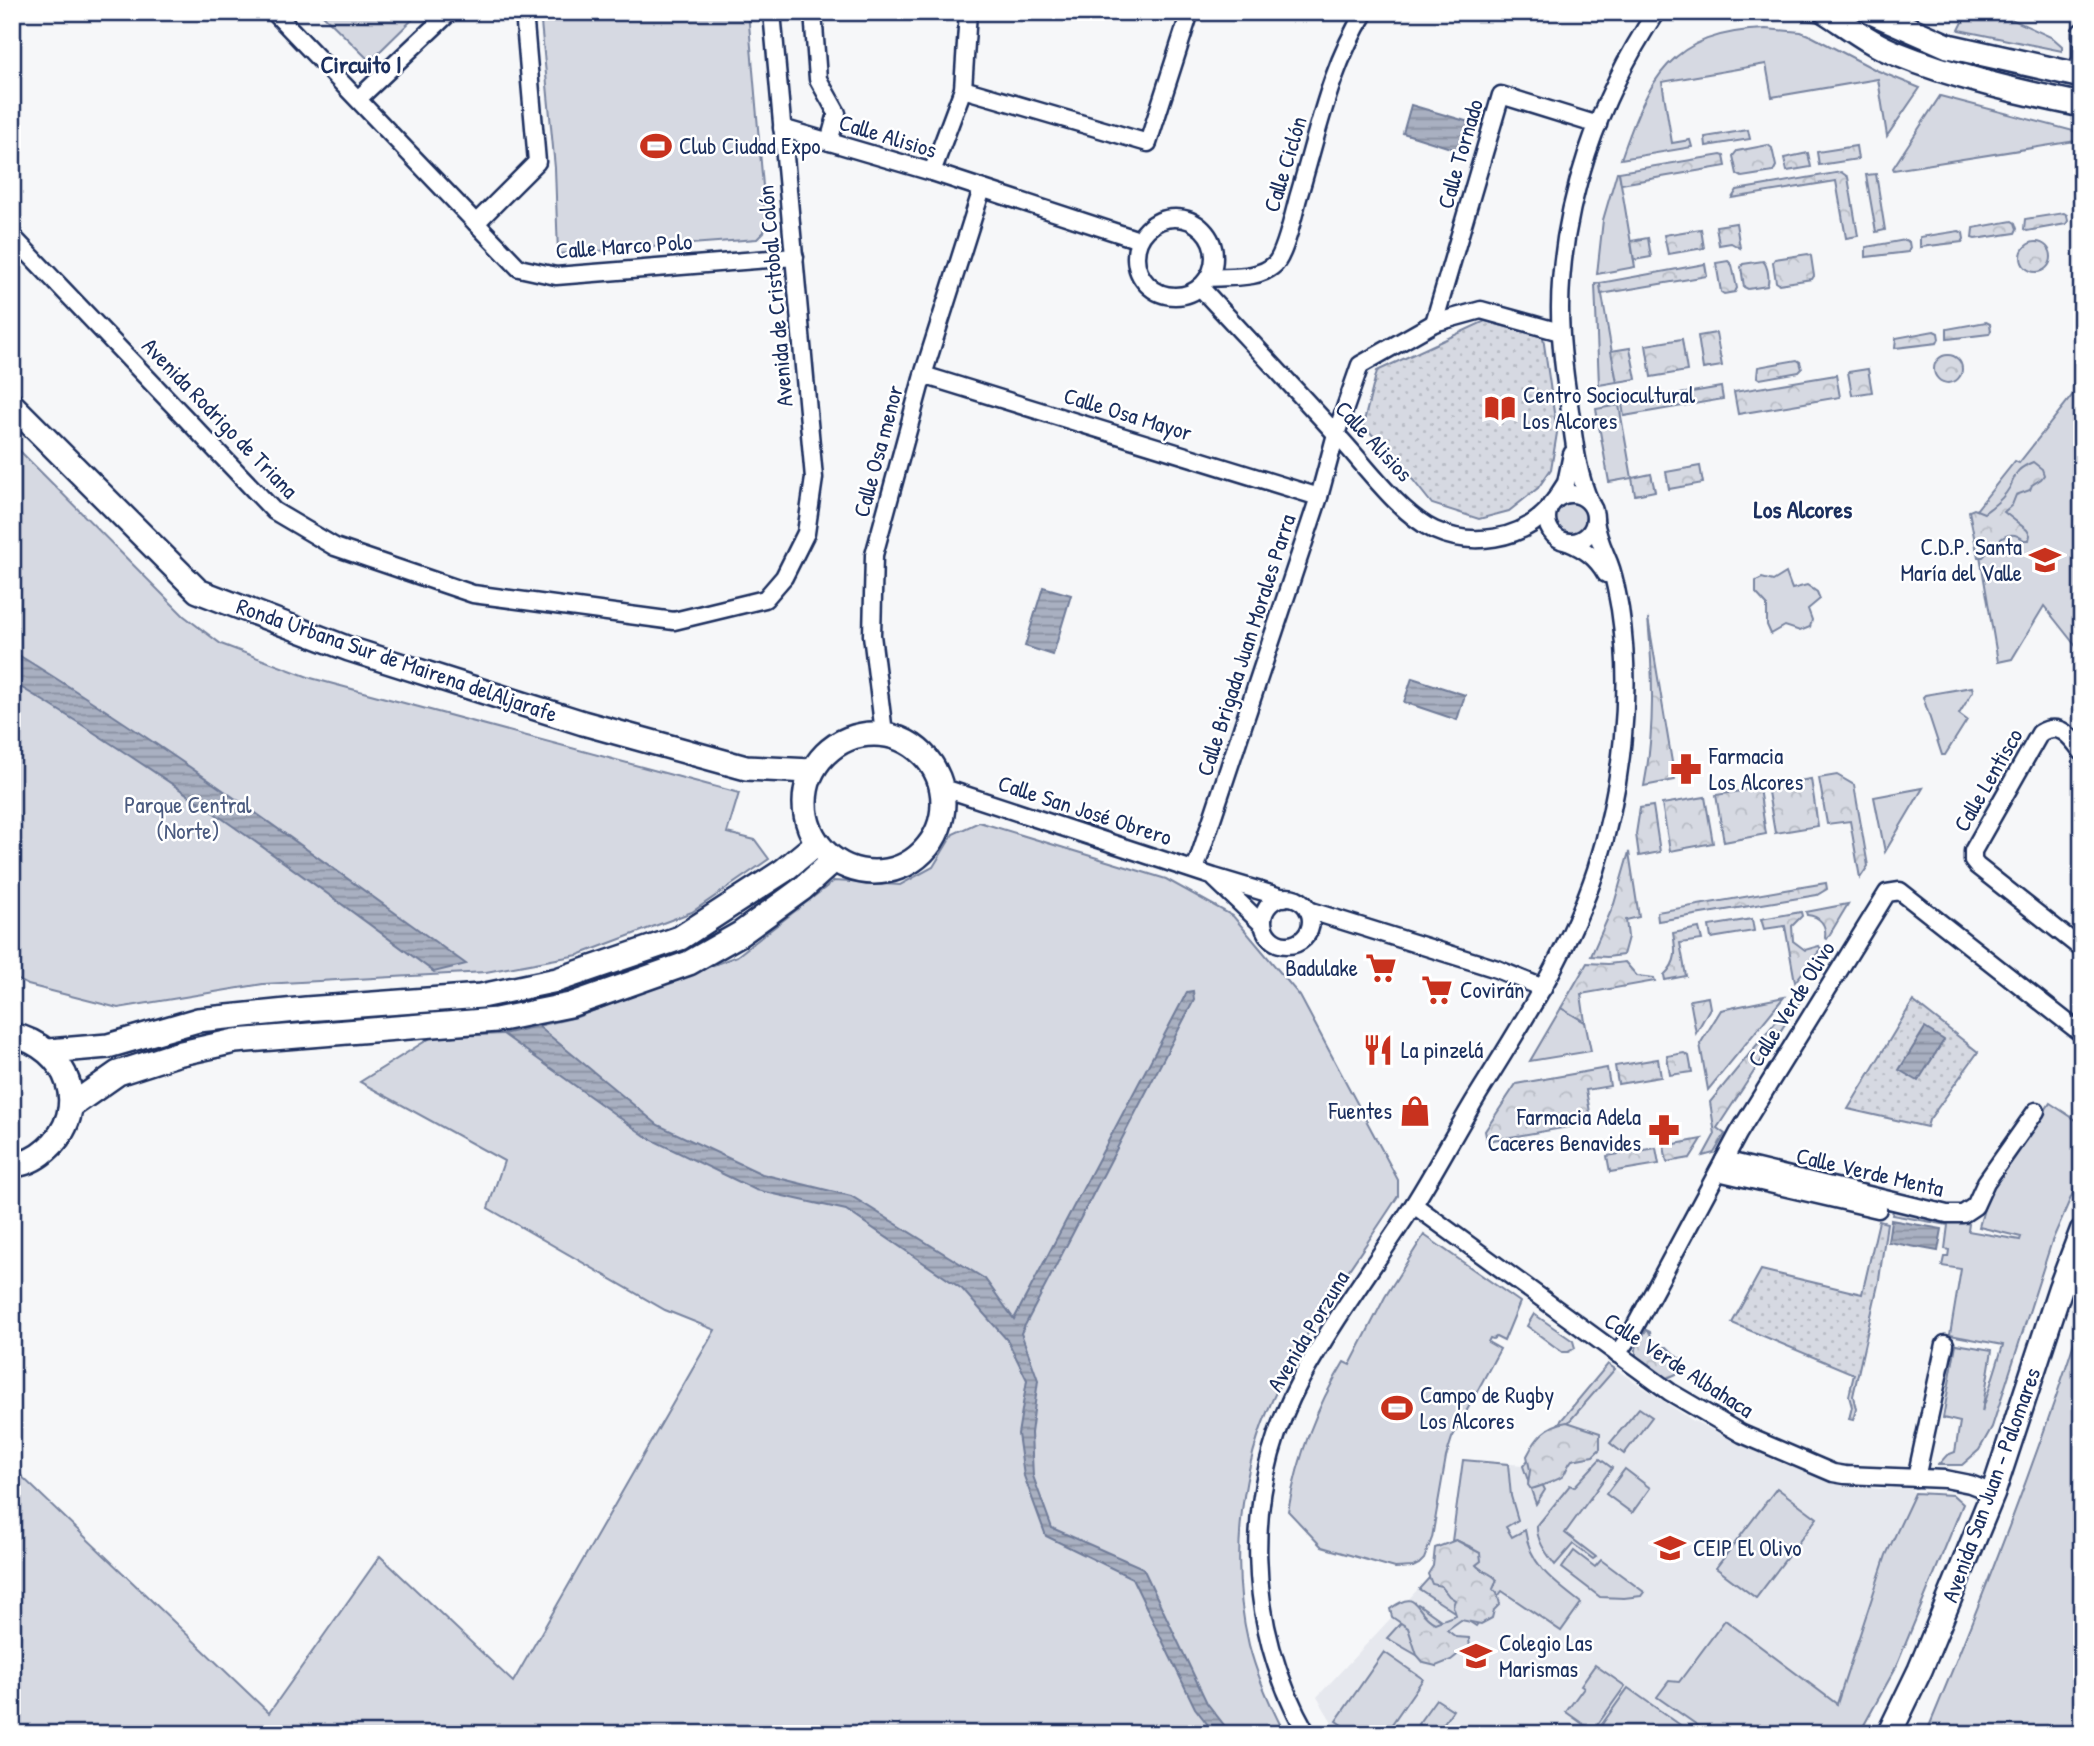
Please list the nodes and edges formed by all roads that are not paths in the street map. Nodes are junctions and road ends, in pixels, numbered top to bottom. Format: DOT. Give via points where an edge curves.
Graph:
graph roads {
  1 [pos="274,12"];
  2 [pos="450,12"];
  3 [pos="524,12"];
  4 [pos="772,12"];
  5 [pos="813,12"];
  6 [pos="968,12"];
  7 [pos="1190,12"];
  8 [pos="1365,12"];
  9 [pos="1657,12"];
  10 [pos="1826,12"];
  11 [pos="1871,12"];
  12 [pos="2081,32"];
  13 [pos="2079,76"];
  14 [pos="963,89"];
  15 [pos="358,99"];
  16 [pos="2082,105"];
  17 [pos="1598,125"];
  18 [pos="782,128"];
  19 [pos="829,142"];
  20 [pos="932,172"];
  21 [pos="982,190"];
  22 [pos="476,223"];
  23 [pos="12,236"];
  24 [pos="1139,240"];
  25 [pos="795,257"];
  26 [pos="1204,283"];
  27 [pos="1434,323"];
  28 [pos="1560,332"];
  29 [pos="923,374"];
  30 [pos="12,405"];
  31 [pos="1336,434"];
  32 [pos="1573,437"];
  33 [pos="1319,497"];
  34 [pos="1590,502"];
  35 [pos="1552,505"];
  36 [pos="1595,520"];
  37 [pos="806,533"];
  38 [pos="1568,542"];
  39 [pos="1617,595"];
  40 [pos="884,733"];
  41 [pos="2082,752"];
  42 [pos="811,771"];
  43 [pos="941,788"];
  44 [pos="817,843"];
  45 [pos="834,860"];
  46 [pos="1195,870"];
  47 [pos="1214,877"];
  48 [pos="1284,898"];
  49 [pos="1308,910"];
  50 [pos="1263,925"];
  51 [pos="2082,949"];
  52 [pos="1543,988"];
  53 [pos="2082,1034"];
  54 [pos="12,1035"];
  55 [pos="49,1051"];
  56 [pos="71,1106"];
  57 [pos="2036,1111"];
  58 [pos="12,1165"];
  59 [pos="1721,1166"];
  60 [pos="1413,1205"];
  61 [pos="1878,1209"];
  62 [pos="2082,1231"];
  63 [pos="1945,1344"];
  64 [pos="1617,1354"];
  65 [pos="1916,1478"];
  66 [pos="1993,1493"];
  67 [pos="1307,1734"];
  68 [pos="1889,1734"];
  1 -- 15 [label="street, Calle Marco Polo"];
  2 -- 15 [label="street"];
  3 -- 22 [label="street" via="537,162"];
  4 -- 18 [label="street, Avenida de Cristobal Colón"];
  5 -- 19 [label="street" via="818,79 837,113"];
  6 -- 14 [label="street"];
  7 -- 14 [label="street" via="1148,143"];
  8 -- 26 [label="street, Calle Ciclón" via="1337,71 1276,263 1257,274"];
  9 -- 17 [label="street" via="1627,60"];
  10 -- 16 [label="street" via="1893,52"];
  11 -- 13 [label="street" via="1948,46"];
  12 -- 13 [label="street"];
  14 -- 20 [label="street"];
  15 -- 22 [label="street, Calle Marco Polo"];
  17 -- 27 [label="street, Calle Tornado" via="1502,94"];
  17 -- 28 [label="street" via="1564,254"];
  18 -- 19 [label="street, Calle Alisios"];
  18 -- 25 [label="street, Avenida de Cristobal Colón"];
  19 -- 20 [label="street, Calle Alisios"];
  20 -- 21 [label="street, Calle Alisios"];
  21 -- 24 [label="street, Calle Alisios"];
  21 -- 29 [label="street, Calle Osa menor"];
  22 -- 25 [label="street, Calle Marco Polo" via="519,268 556,276"];
  23 -- 37 [label="street, Avenida Rodrigo de Triana" via="274,511 335,547 473,594 674,621 765,599 784,577"];
  24 -- 26 [label="street" via="1139,274 1155,292 1178,296"];
  24 -- 26 [label="street" via="1147,229 1169,218 1194,223 1204,231 1214,254"];
  25 -- 37 [label="street, Avenida de Cristobal Colón" via="814,478"];
  26 -- 31 [label="street, Calle Alisios"];
  27 -- 28 [label="street" via="1481,310"];
  27 -- 31 [label="street" via="1360,365"];
  28 -- 32 [label="street"];
  29 -- 33 [label="street, Calle Osa Mayor"];
  29 -- 40 [label="street, Calle Osa menor" via="874,555 872,635"];
  30 -- 42 [label="street, Ronda Urbana Sur de Mairena delAljarafe" via="198,591 349,649 583,723 746,768"];
  31 -- 33 [label="street, Calle Brigada Juan Morales Parra"];
  31 -- 35 [label="street, Calle Alisios" via="1412,515 1452,537 1471,540 1515,532 1538,521"];
  32 -- 34 [label="street"];
  32 -- 35 [label="street" via="1570,470"];
  33 -- 46 [label="street, Calle Brigada Juan Morales Parra"];
  34 -- 35 [label="street" via="1577,494 1562,496"];
  34 -- 36 [label="street"];
  35 -- 38 [label="street" via="1548,524 1555,536"];
  36 -- 38 [label="street" via="1587,536"];
  36 -- 39 [label="street"];
  38 -- 39 [label="street" via="1593,556"];
  39 -- 52 [label="street, Avenida Porzuna" via="1625,679 1616,785 1587,895"];
  40 -- 42 [label="street" via="860,734 837,742"];
  40 -- 43 [label="street" via="913,744 928,758"];
  41 -- 51 [label="street, Calle Lentisco" via="2066,732 2046,730 2036,738 1973,851 1973,861"];
  42 -- 44 [label="street" via="803,803"];
  43 -- 45 [label="street" via="940,826 926,849 907,864 884,872 865,872"];
  43 -- 46 [label="street, Calle San José Obrero"];
  44 -- 45 [label="street"];
  44 -- 55 [label="street" via="783,872 680,938 557,980 481,996 198,1020 108,1046"];
  45 -- 56 [label="street" via="740,934 689,963 570,1005 496,1020 235,1041 118,1073"];
  46 -- 47 [label="street, Calle San José Obrero"];
  47 -- 48 [label="street, Calle San José Obrero"];
  47 -- 50 [label="street, Calle San José Obrero"];
  48 -- 49 [label="street" via="1294,898"];
  48 -- 50 [label="street" via="1268,907"];
  49 -- 50 [label="street" via="1309,932 1292,945 1275,942"];
  49 -- 52 [label="street" via="1497,969"];
  52 -- 60 [label="street, Avenida Porzuna"];
  53 -- 59 [label="street, Calle Verde Olivo" via="1900,891 1893,891 1883,898"];
  54 -- 55 [label="street" via="30,1038"];
  55 -- 56 [label="street" via="62,1066"];
  56 -- 58 [label="street" via="54,1143 38,1157"];
  57 -- 59 [label="street, Calle Verde Menta" via="1986,1182 1975,1206 1963,1214"];
  59 -- 61 [label="street, Calle Verde Menta"];
  59 -- 64 [label="street, Calle Verde Olivo"];
  60 -- 64 [label="street, Calle Verde Albahaca"];
  60 -- 67 [label="street, Avenida Porzuna" via="1300,1381 1276,1440 1261,1503 1257,1567 1266,1634 1286,1693"];
  62 -- 66 [label="street, Avenida San Juan - Palomares"];
  63 -- 65 [label="street"];
  64 -- 65 [label="street, Calle Verde Albahaca" via="1742,1434 1820,1467 1856,1477"];
  65 -- 66 [label="street, Calle Verde Albahaca" via="1958,1481"];
  66 -- 68 [label="street, Avenida San Juan - Palomares"];
}
